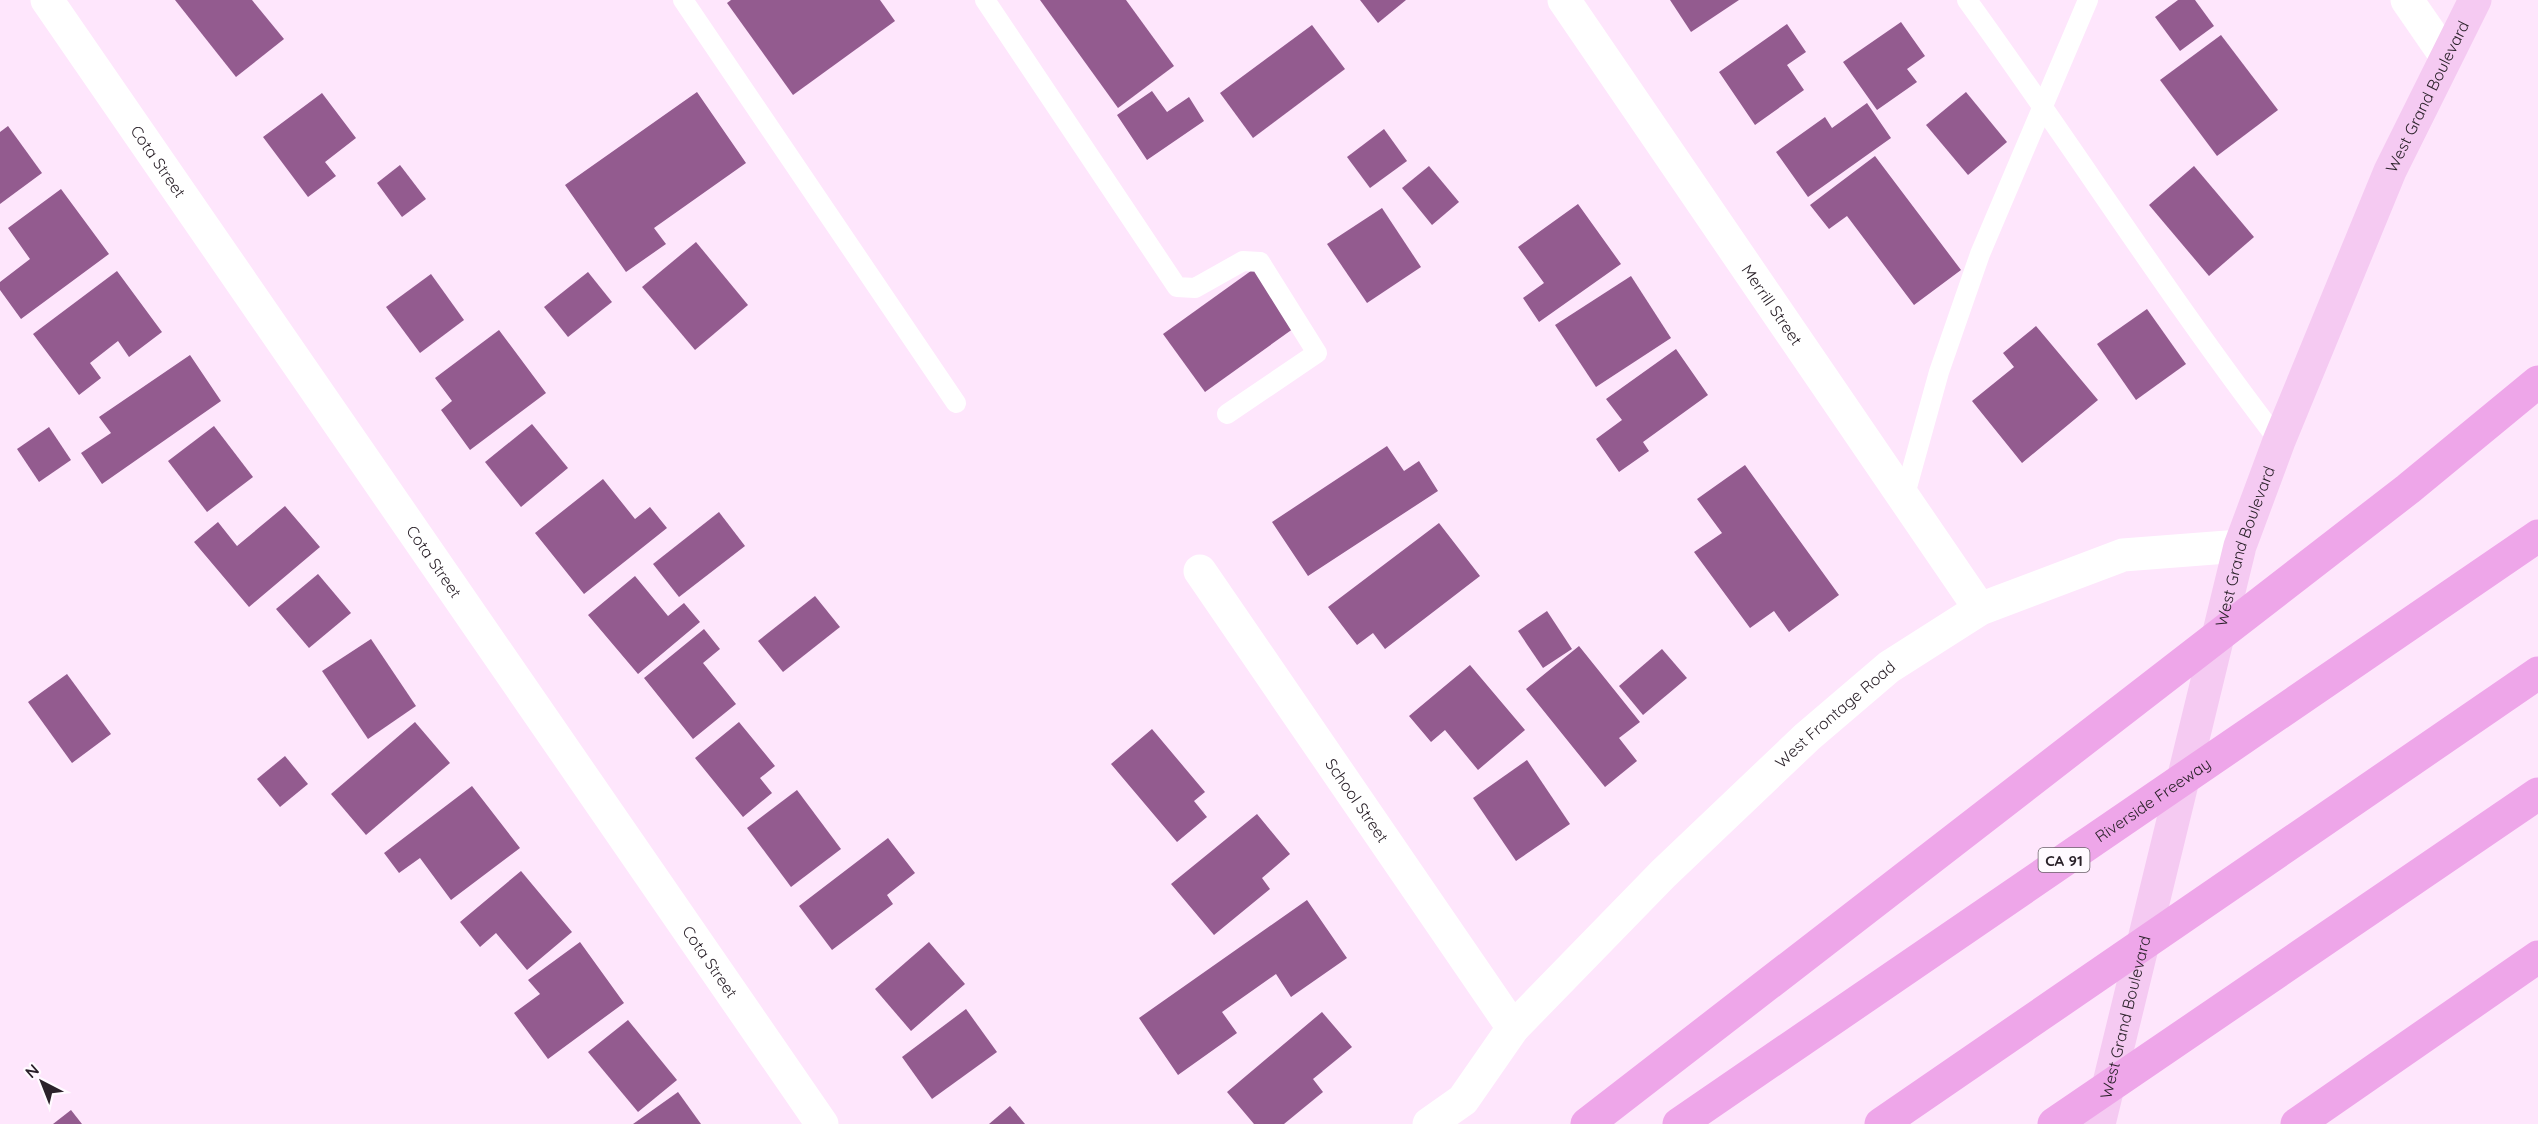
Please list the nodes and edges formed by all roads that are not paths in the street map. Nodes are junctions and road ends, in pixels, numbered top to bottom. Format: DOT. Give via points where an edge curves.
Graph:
graph roads {
  1 [pos="47,0"];
  2 [pos="683,0"];
  3 [pos="986,0"];
  4 [pos="1564,0"];
  5 [pos="1967,0"];
  6 [pos="2088,0"];
  7 [pos="2407,0"];
  8 [pos="2475,0"];
  9 [pos="2445,55"];
  10 [pos="2042,103"];
  11 [pos="2538,382"];
  12 [pos="956,403"];
  13 [pos="1227,414"];
  14 [pos="2279,441"];
  15 [pos="1904,498"];
  16 [pos="2538,536"];
  17 [pos="2240,546"];
  18 [pos="1200,571"];
  19 [pos="1980,609"];
  20 [pos="2538,673"];
  21 [pos="2538,794"];
  22 [pos="2538,957"];
  23 [pos="1513,1028"];
  24 [pos="822,1124"];
  25 [pos="1429,1124"];
  26 [pos="1587,1124"];
  27 [pos="1679,1124"];
  28 [pos="1881,1124"];
  29 [pos="2054,1124"];
  30 [pos="2099,1124"];
  31 [pos="2297,1124"];
  1 -- 24 [label="street, Cota Street"];
  2 -- 12 [label="lane"];
  3 -- 13 [label="lane" via="1177,286 1194,288 1243,261 1260,262 1317,353"];
  4 -- 15 [label="street, Merrill Street"];
  5 -- 10 [label="lane"];
  6 -- 10 [label="lane"];
  7 -- 9 [label="street"];
  8 -- 9 [label="main road, West Grand Boulevard"];
  9 -- 14 [label="main road, West Grand Boulevard" via="2390,171"];
  10 -- 14 [label="lane" via="2201,339"];
  10 -- 15 [label="lane" via="1980,254 1939,372"];
  11 -- 26 [label="highway" via="2408,489"];
  14 -- 17 [label="main road, West Grand Boulevard"];
  15 -- 19 [label="street, Merrill Street"];
  16 -- 27 [label="highway, Riverside Freeway / CA 91"];
  17 -- 19 [label="street, West Frontage Road" via="2123,555"];
  17 -- 30 [label="main road, West Grand Boulevard"];
  18 -- 23 [label="street, School Street"];
  19 -- 23 [label="street, West Frontage Road" via="1889,668 1807,736 1663,874"];
  20 -- 28 [label="highway"];
  21 -- 29 [label="highway"];
  22 -- 31 [label="highway"];
  23 -- 25 [label="street, West Frontage Road" via="1463,1100"];
}
